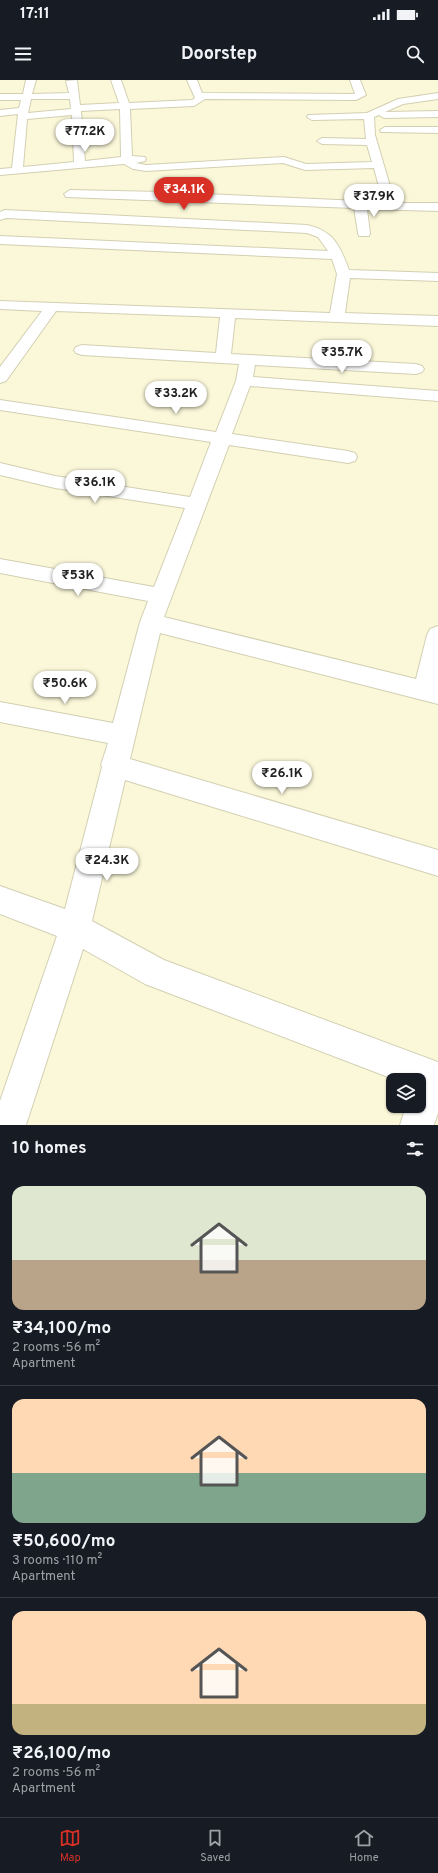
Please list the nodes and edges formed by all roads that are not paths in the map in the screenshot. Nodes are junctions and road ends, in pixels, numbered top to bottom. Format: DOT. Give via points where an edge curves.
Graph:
graph roads {
  1 [pos="72,80"];
  2 [pos="116,80"];
  3 [pos="195,83"];
  4 [pos="354,83"];
  5 [pos="27,88"];
  6 [pos="73,96"];
  7 [pos="199,96"];
  8 [pos="438,96"];
  9 [pos="0,97"];
  10 [pos="125,106"];
  11 [pos="76,110"];
  12 [pos="0,113"];
  13 [pos="24,113"];
  14 [pos="438,114"];
  15 [pos="369,116"];
  16 [pos="312,117"];
  17 [pos="370,130"];
  18 [pos="438,130"];
  19 [pos="322,141"];
  20 [pos="372,142"];
  21 [pos="172,156"];
  22 [pos="127,160"];
  23 [pos="80,165"];
  24 [pos="378,165"];
  25 [pos="17,170"];
  26 [pos="0,172"];
  27 [pos="70,194"];
  28 [pos="144,194"];
  29 [pos="360,206"];
  30 [pos="390,207"];
  31 [pos="438,207"];
  32 [pos="0,216"];
  33 [pos="131,220"];
  34 [pos="364,233"];
  35 [pos="0,240"];
  36 [pos="111,245"];
  37 [pos="337,255"];
  38 [pos="344,274"];
  39 [pos="438,277"];
  40 [pos="0,305"];
  41 [pos="52,307"];
  42 [pos="228,314"];
  43 [pos="337,317"];
  44 [pos="438,321"];
  45 [pos="82,350"];
  46 [pos="224,359"];
  47 [pos="248,360"];
  48 [pos="416,369"];
  49 [pos="0,378"];
  50 [pos="244,381"];
  51 [pos="438,396"];
  52 [pos="0,405"];
  53 [pos="223,437"];
  54 [pos="348,457"];
  55 [pos="0,469"];
  56 [pos="197,504"];
  57 [pos="0,566"];
  58 [pos="162,596"];
  59 [pos="151,622"];
  60 [pos="438,634"];
  61 [pos="432,692"];
  62 [pos="0,712"];
  63 [pos="122,735"];
  64 [pos="114,765"];
  65 [pos="438,863"];
  66 [pos="0,900"];
  67 [pos="75,928"];
  68 [pos="435,1078"];
  69 [pos="8,1125"];
  70 [pos="417,1125"];
  1 -- 6 [label="street"];
  2 -- 10 [label="street"];
  3 -- 7 [label="street"];
  4 -- 7 [label="street" via="361,95 356,97"];
  5 -- 6 [label="street"];
  5 -- 9 [label="street"];
  5 -- 13 [label="street"];
  6 -- 11 [label="street"];
  7 -- 10 [label="street" via="200,99 194,103"];
  8 -- 15 [label="street" via="401,101"];
  10 -- 11 [label="street"];
  10 -- 22 [label="street"];
  11 -- 13 [label="street"];
  11 -- 23 [label="street"];
  12 -- 13 [label="street"];
  13 -- 25 [label="street"];
  14 -- 15 [label="street"];
  15 -- 16 [label="street"];
  15 -- 17 [label="street"];
  17 -- 18 [label="street"];
  17 -- 20 [label="street"];
  19 -- 20 [label="street"];
  20 -- 24 [label="street"];
  21 -- 22 [label="street"];
  22 -- 23 [label="street"];
  22 -- 24 [label="street" via="132,166 139,168 284,160 305,167"];
  23 -- 25 [label="street"];
  24 -- 30 [label="street"];
  25 -- 26 [label="street"];
  27 -- 28 [label="street"];
  28 -- 29 [label="street"];
  28 -- 33 [label="street"];
  29 -- 30 [label="street"];
  29 -- 34 [label="street"];
  30 -- 31 [label="street"];
  32 -- 33 [label="street" via="5,214"];
  33 -- 36 [label="street"];
  33 -- 37 [label="street" via="312,230 324,234"];
  35 -- 36 [label="street"];
  36 -- 37 [label="street"];
  37 -- 38 [label="street"];
  38 -- 39 [label="street"];
  38 -- 43 [label="street"];
  40 -- 41 [label="street"];
  41 -- 42 [label="street"];
  41 -- 49 [label="street"];
  42 -- 43 [label="street"];
  42 -- 46 [label="street"];
  43 -- 44 [label="street"];
  45 -- 46 [label="street"];
  46 -- 47 [label="street"];
  47 -- 48 [label="street"];
  47 -- 50 [label="street"];
  50 -- 51 [label="street"];
  50 -- 53 [label="street"];
  52 -- 53 [label="street"];
  53 -- 54 [label="street"];
  53 -- 56 [label="street"];
  55 -- 56 [label="street" via="55,482"];
  56 -- 58 [label="street"];
  57 -- 58 [label="street"];
  58 -- 59 [label="street"];
  59 -- 61 [label="street"];
  59 -- 63 [label="street"];
  60 -- 61 [label="street"];
  62 -- 63 [label="street"];
  63 -- 64 [label="street"];
  64 -- 65 [label="street"];
  64 -- 67 [label="street"];
  66 -- 67 [label="street"];
  67 -- 68 [label="street" via="156,973"];
  67 -- 69 [label="street"];
  68 -- 70 [label="street"];
}
